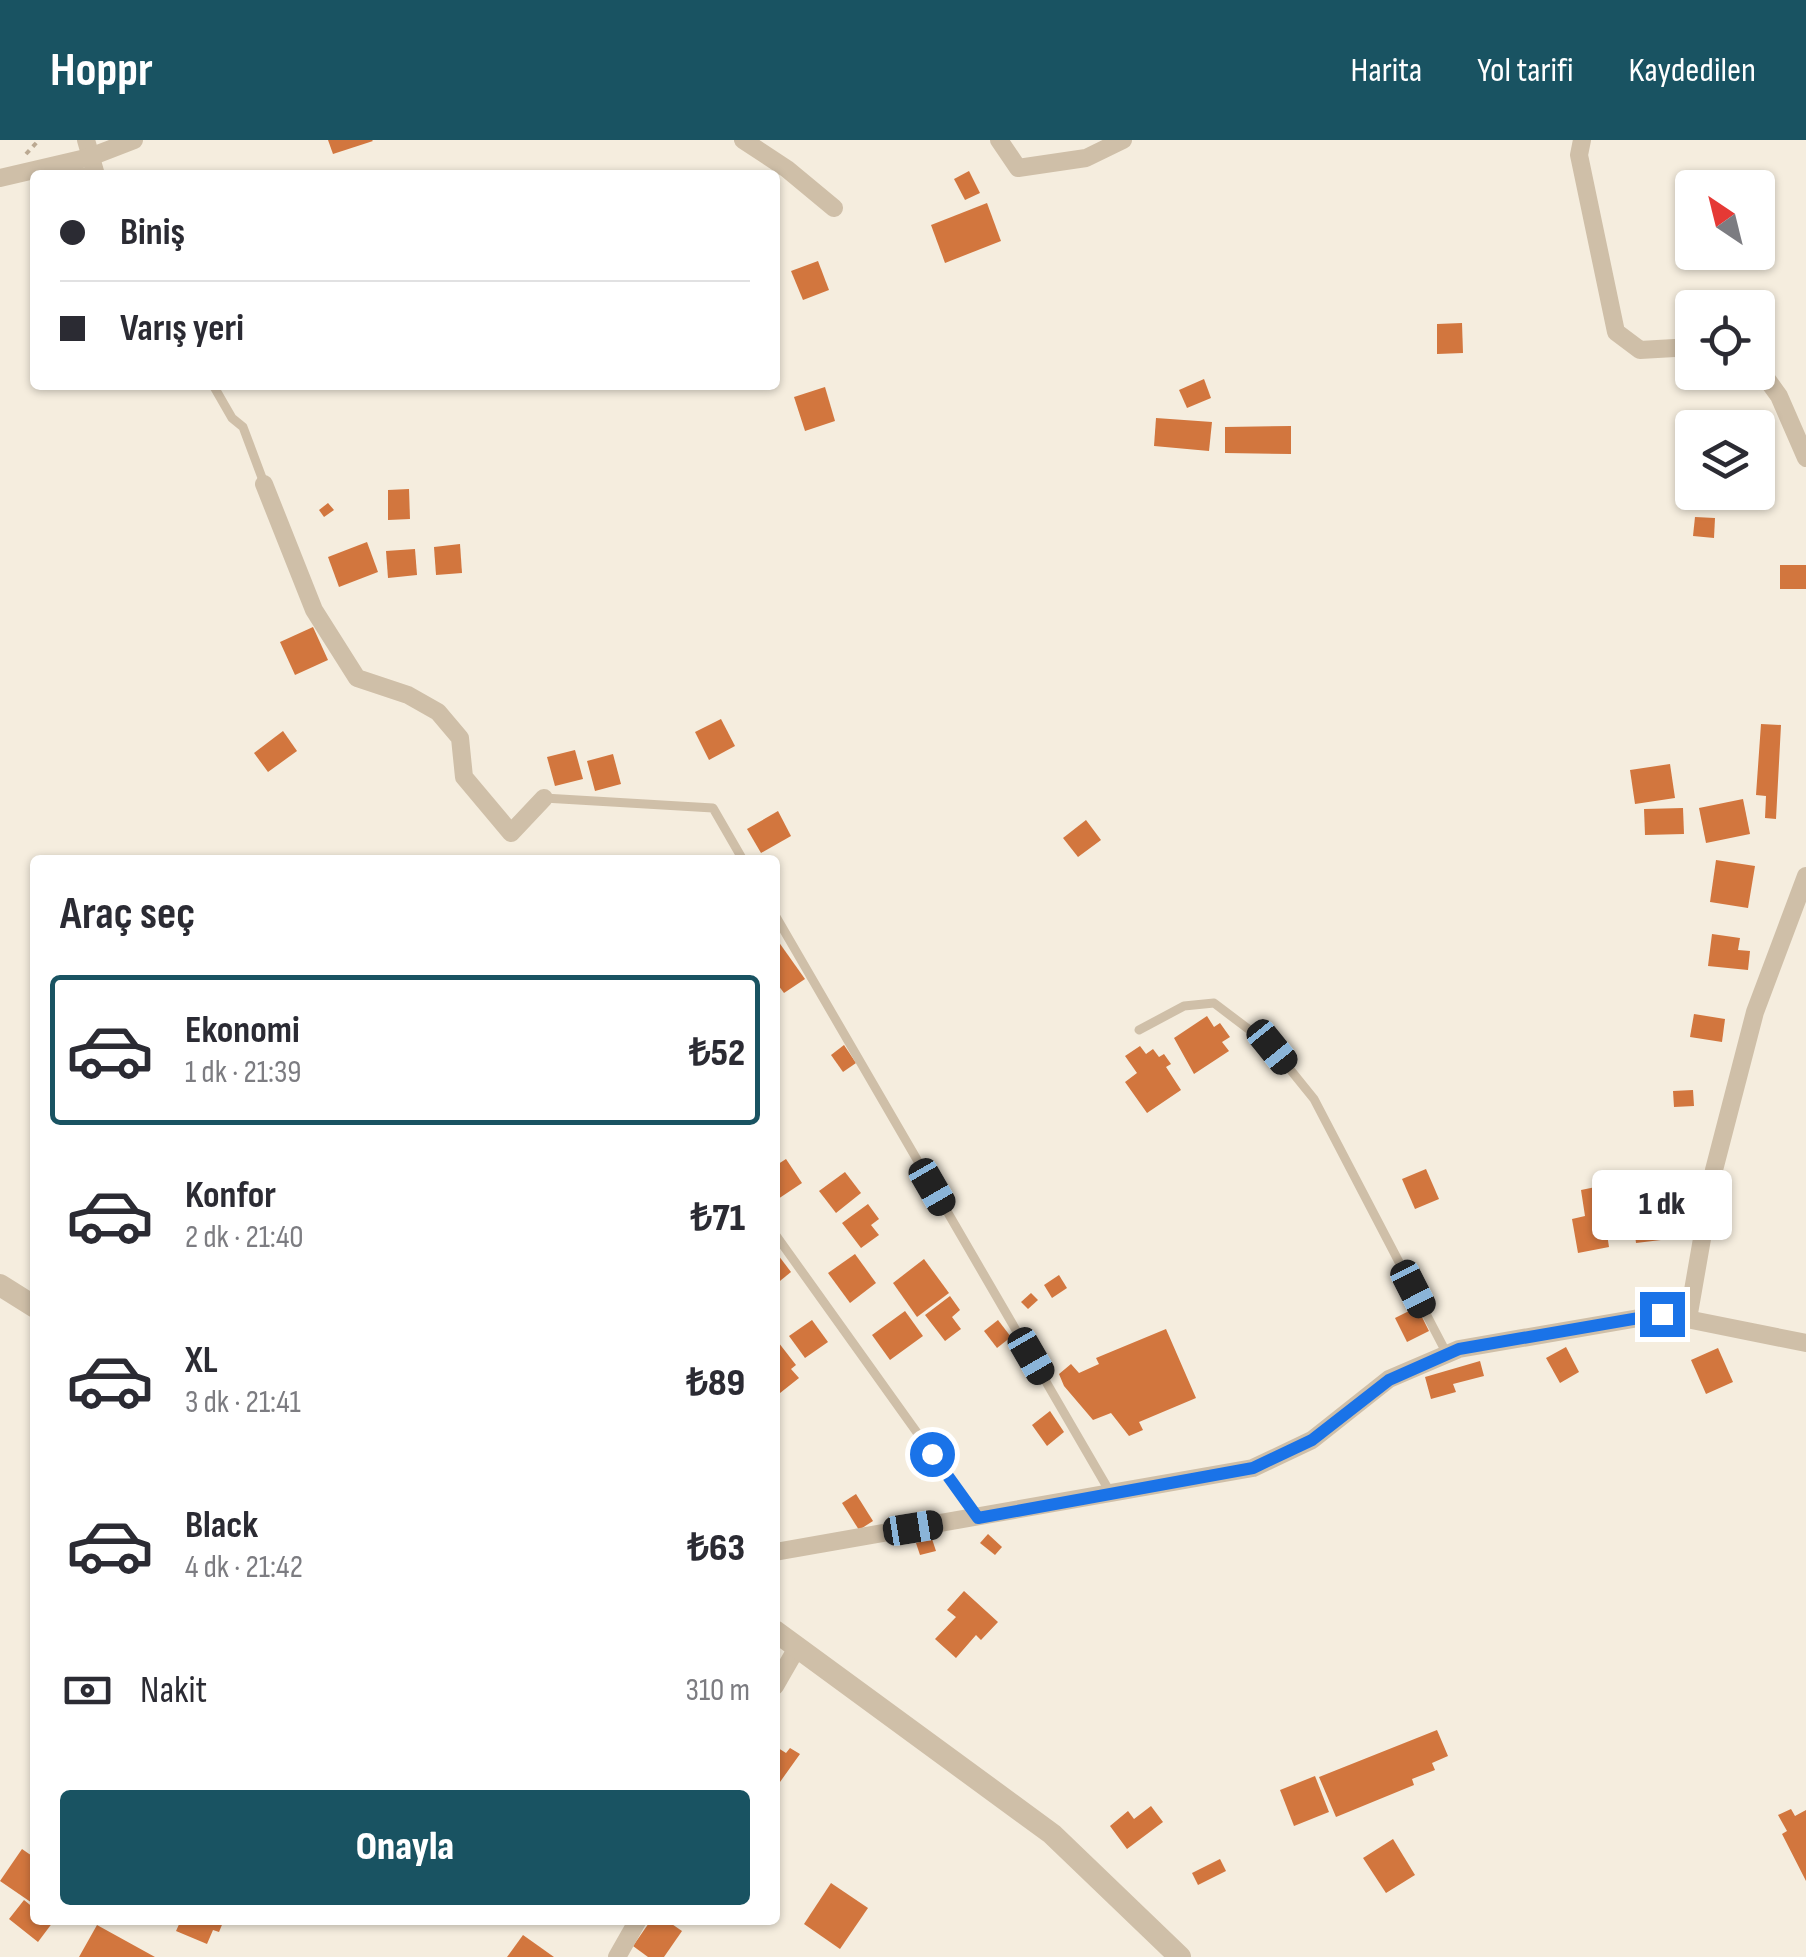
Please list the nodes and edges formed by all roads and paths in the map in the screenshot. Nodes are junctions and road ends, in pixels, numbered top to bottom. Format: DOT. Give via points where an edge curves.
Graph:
graph roads {
  1 [pos="134,140"];
  2 [pos="743,140"];
  3 [pos="999,140"];
  4 [pos="1124,140"];
  5 [pos="1582,140"];
  6 [pos="93,164"];
  7 [pos="33,170"];
  8 [pos="30,171"];
  9 [pos="0,178"];
  10 [pos="834,208"];
  11 [pos="1675,348"];
  12 [pos="215,390"];
  13 [pos="1775,390"];
  14 [pos="1806,458"];
  15 [pos="264,484"];
  16 [pos="544,798"];
  17 [pos="740,855"];
  18 [pos="1806,876"];
  19 [pos="780,924"];
  20 [pos="1138,1030"];
  21 [pos="780,1241"];
  22 [pos="0,1285"];
  23 [pos="30,1304"];
  24 [pos="1688,1319"];
  25 [pos="1806,1343"];
  26 [pos="1447,1354"];
  27 [pos="1110,1492"];
  28 [pos="978,1518"];
  29 [pos="780,1551"];
  30 [pos="780,1633"];
  31 [pos="798,1646"];
  32 [pos="780,1677"];
  33 [pos="635,1925"];
  34 [pos="617,1957"];
  35 [pos="1180,1957"];
  1 -- 6 [label="street"];
  2 -- 10 [label="street"];
  3 -- 4 [label="street" via="1018,168 1086,158"];
  5 -- 11 [label="street" via="1578,155 1616,332 1640,350"];
  6 -- 7 [label="street"];
  8 -- 9 [label="street"];
  12 -- 15 [label="lane" via="243,427"];
  13 -- 14 [label="street"];
  15 -- 16 [label="street" via="314,610 357,678 438,712 460,738 464,778 511,833"];
  16 -- 17 [label="lane" via="713,808"];
  18 -- 24 [label="street" via="1751,1029 1714,1170"];
  19 -- 27 [label="lane"];
  20 -- 26 [label="lane" via="1184,1006 1214,1002 1272,1047 1314,1099"];
  21 -- 28 [label="lane"];
  22 -- 23 [label="street"];
  24 -- 25 [label="street"];
  24 -- 26 [label="street" via="1662,1314 1564,1328"];
  26 -- 27 [label="street" via="1389,1380 1312,1440 1253,1468"];
  27 -- 28 [label="street"];
  28 -- 29 [label="street"];
  30 -- 31 [label="street"];
  31 -- 32 [label="street"];
  31 -- 35 [label="street" via="1052,1834"];
  33 -- 34 [label="street"];
}
